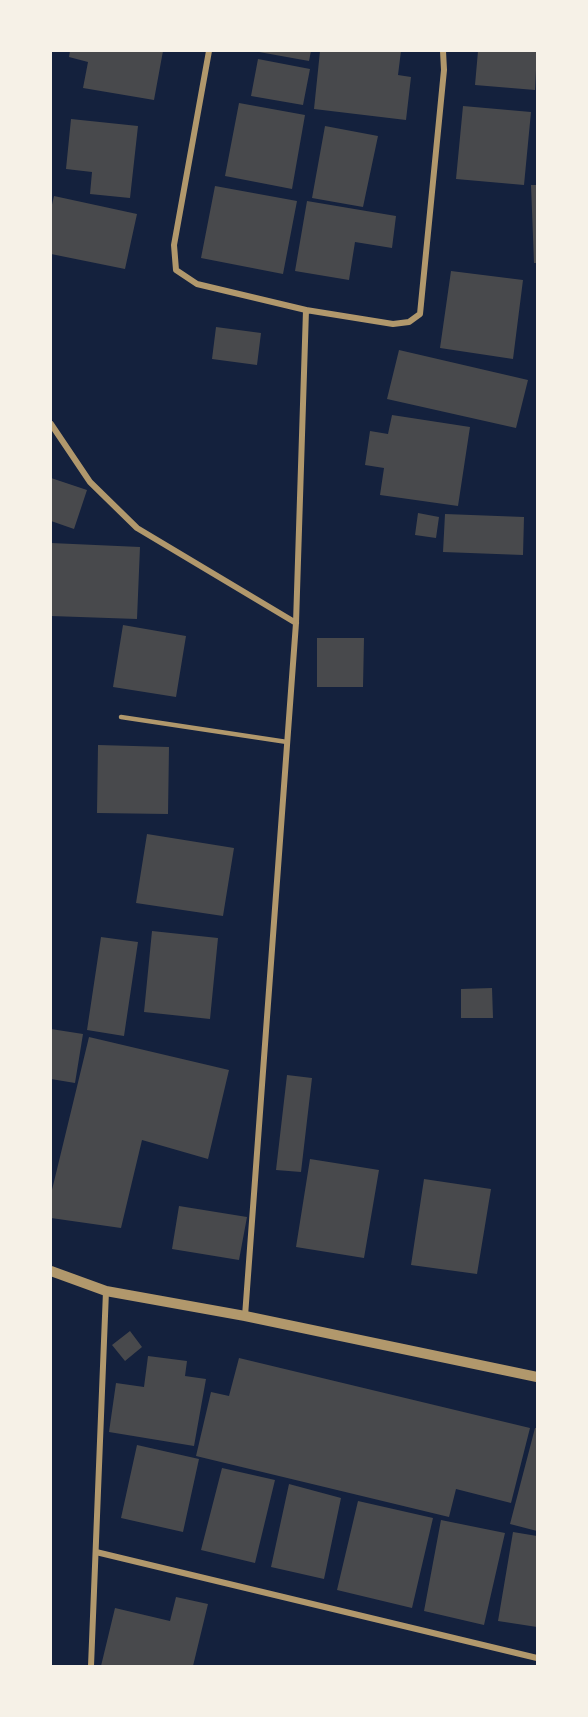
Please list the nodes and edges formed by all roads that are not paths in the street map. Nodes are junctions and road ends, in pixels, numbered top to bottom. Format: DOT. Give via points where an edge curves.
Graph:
graph roads {
  1 [pos="209,51"];
  2 [pos="443,51"];
  3 [pos="306,310"];
  4 [pos="51,424"];
  5 [pos="296,623"];
  6 [pos="121,717"];
  7 [pos="287,742"];
  8 [pos="51,1271"];
  9 [pos="106,1291"];
  10 [pos="245,1316"];
  11 [pos="537,1377"];
  12 [pos="96,1552"];
  13 [pos="537,1658"];
  14 [pos="91,1666"];
  1 -- 3 [label="street" via="174,245 176,270 197,284"];
  2 -- 3 [label="street" via="420,314 409,322 393,324"];
  3 -- 5 [label="street"];
  4 -- 5 [label="street" via="90,482 137,528"];
  5 -- 7 [label="street"];
  6 -- 7 [label="lane"];
  7 -- 10 [label="street"];
  8 -- 9 [label="street"];
  9 -- 10 [label="street"];
  9 -- 12 [label="street"];
  10 -- 11 [label="street"];
  12 -- 13 [label="street"];
  12 -- 14 [label="street"];
}
